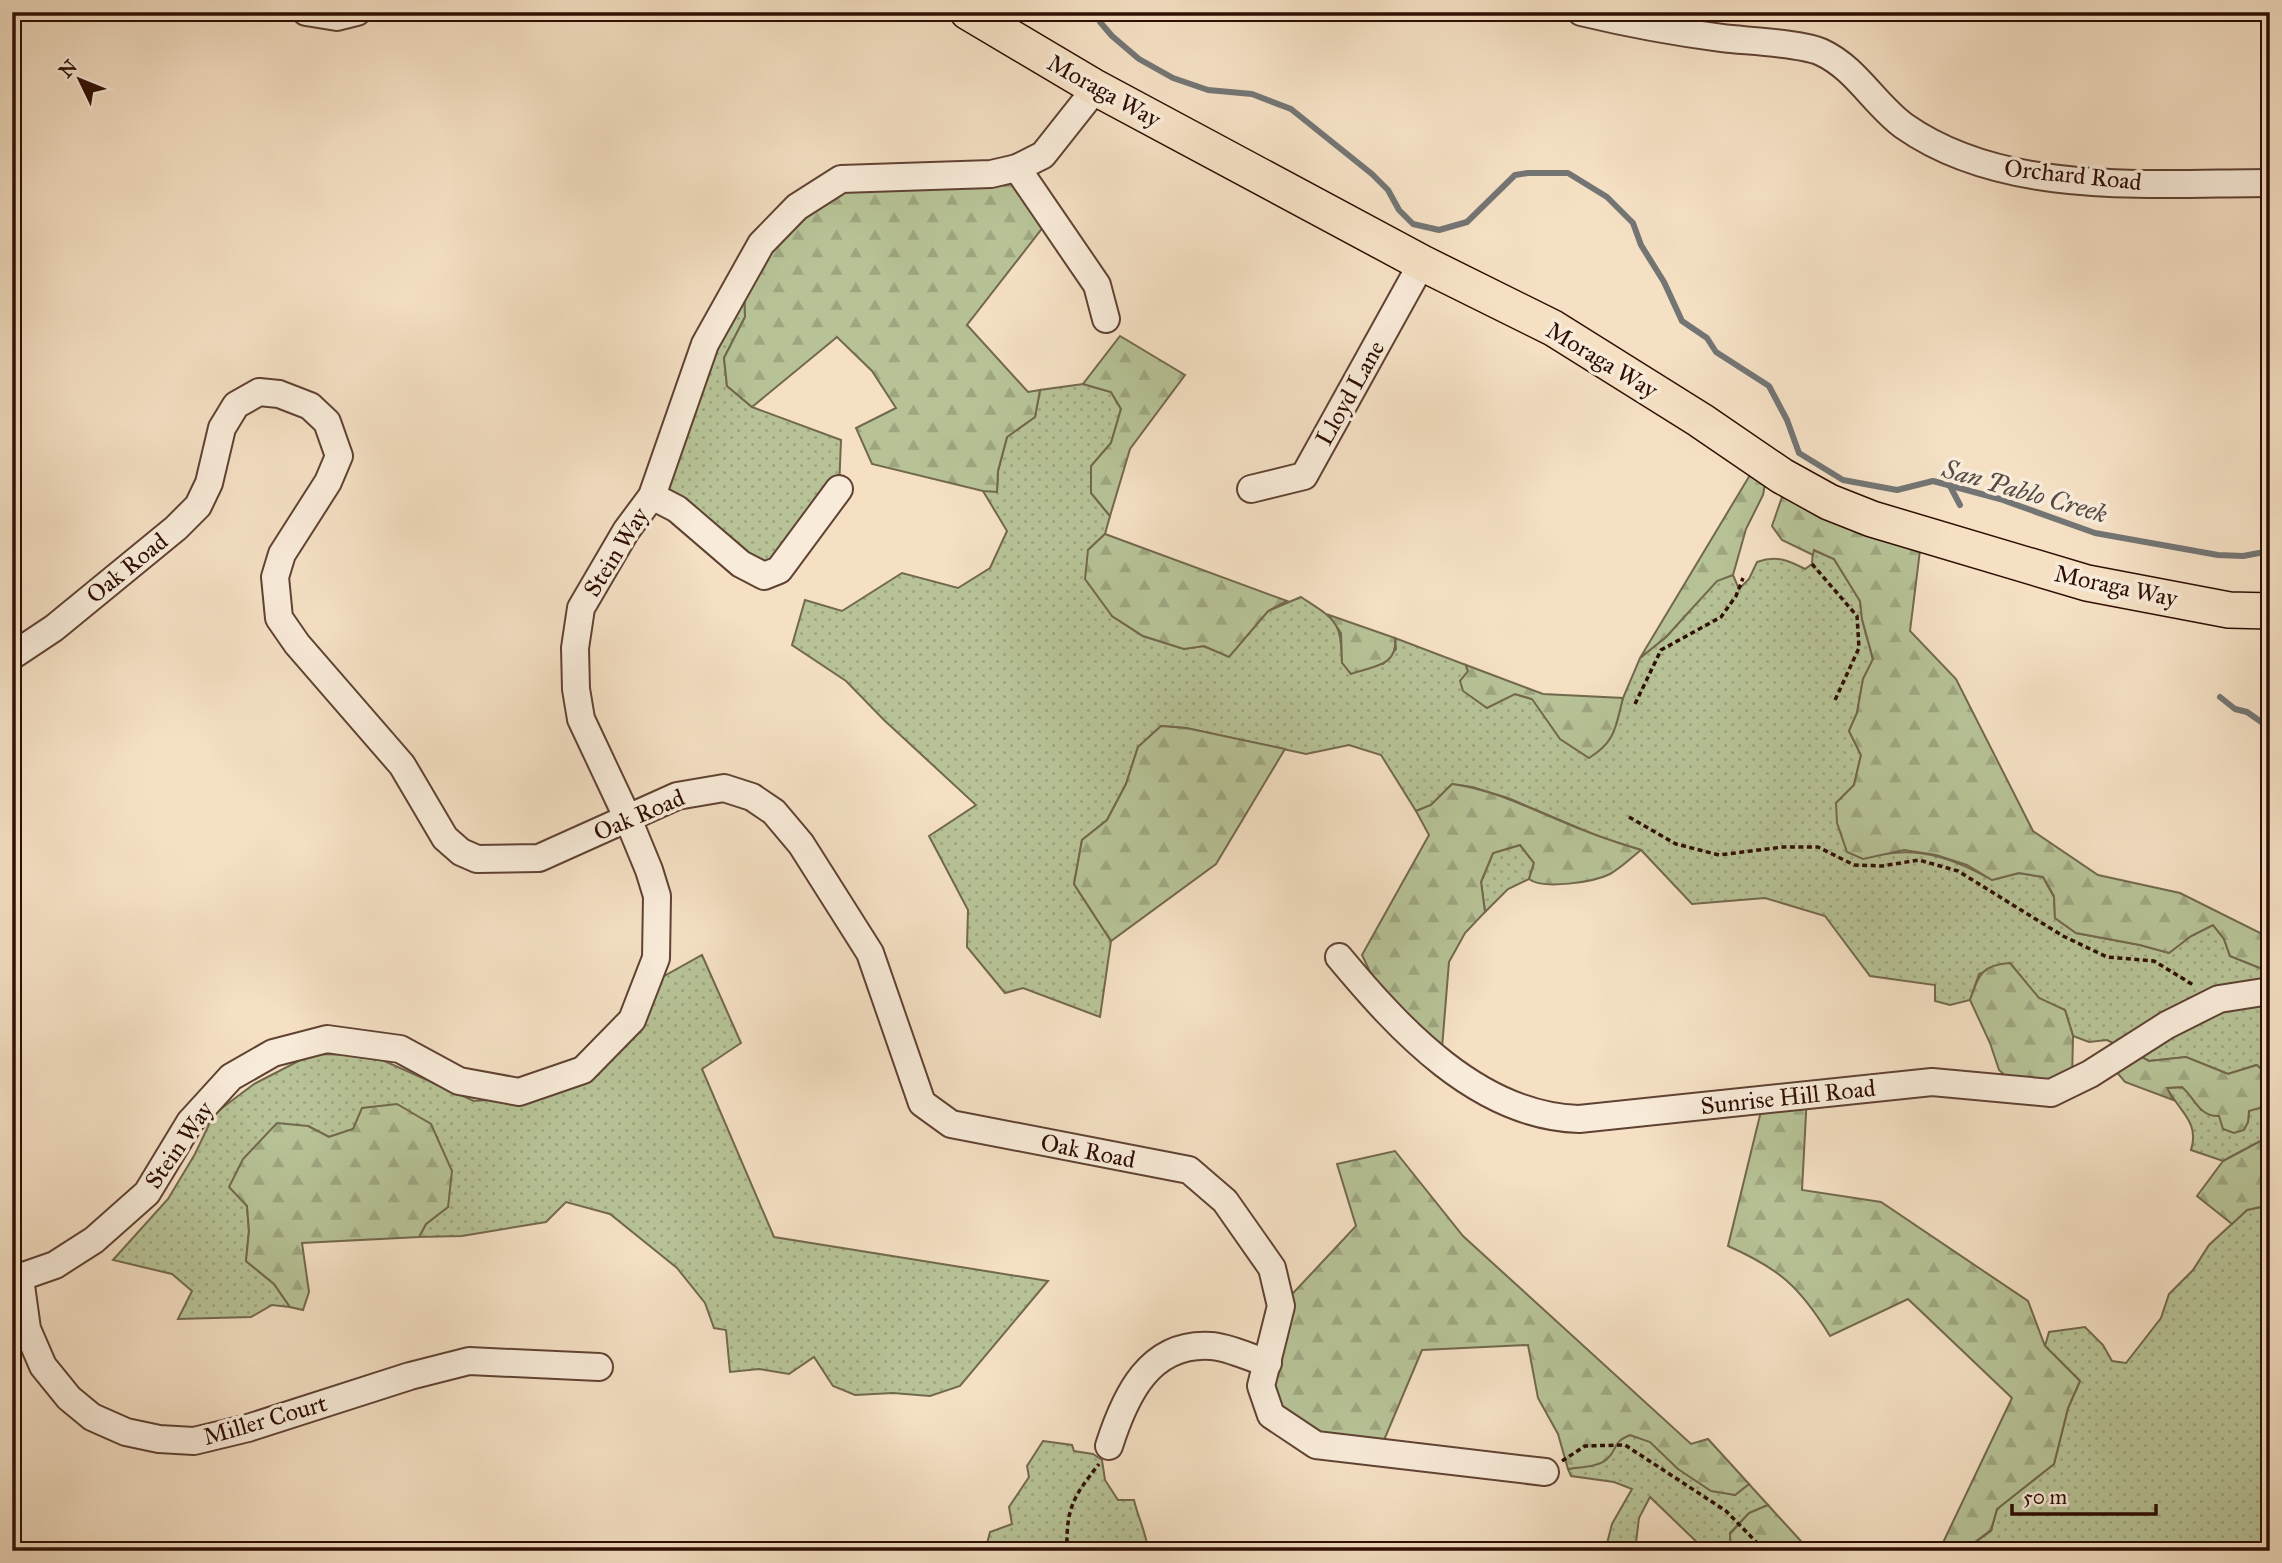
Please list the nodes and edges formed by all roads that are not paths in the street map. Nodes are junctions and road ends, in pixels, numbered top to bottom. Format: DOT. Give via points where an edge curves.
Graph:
graph roads {
  1 [pos="306,12"];
  2 [pos="357,12"];
  3 [pos="968,12"];
  4 [pos="1581,12"];
  5 [pos="1096,88"];
  6 [pos="1017,168"];
  7 [pos="2270,183"];
  8 [pos="1422,263"];
  9 [pos="1106,319"];
  10 [pos="839,489"];
  11 [pos="1251,489"];
  12 [pos="652,496"];
  13 [pos="2270,611"];
  14 [pos="12,656"];
  15 [pos="628,819"];
  16 [pos="1339,957"];
  17 [pos="2270,991"];
  18 [pos="16,1279"];
  19 [pos="1268,1363"];
  20 [pos="599,1367"];
  21 [pos="1109,1446"];
  22 [pos="1545,1472"];
  1 -- 2 [label="street" via="337,17"];
  3 -- 5 [label="main road, Moraga Way"];
  4 -- 7 [label="street, Orchard Road" via="1703,36 1819,51 1841,64 1903,125 1985,165 2127,183"];
  5 -- 6 [label="street, Stein Way" via="1044,155"];
  5 -- 8 [label="main road, Moraga Way"];
  6 -- 9 [label="street" via="1097,285"];
  6 -- 12 [label="street, Stein Way" via="991,174 841,179 797,207 761,244 705,344"];
  8 -- 11 [label="street, Lloyd Lane" via="1304,476"];
  8 -- 13 [label="main road, Moraga Way" via="1553,328 1829,502 2087,583 2229,610"];
  10 -- 12 [label="street" via="779,570 764,576 741,564 677,509"];
  12 -- 15 [label="street, Stein Way" via="581,608 575,648 581,719"];
  14 -- 15 [label="street, Oak Road" via="54,628 183,521 198,506 209,483 222,428 236,405 259,393 279,394 310,406 327,422 339,456 328,482 282,554 275,577 279,618 402,765 444,838 477,859 539,858"];
  15 -- 18 [label="street, Stein Way" via="657,896 656,958 632,1020 583,1070 519,1093 459,1081 400,1049 327,1039 273,1053 231,1077 190,1122 147,1193 94,1240 55,1265"];
  15 -- 19 [label="street, Oak Road" via="677,796 724,789 752,797 774,812 870,953 922,1103 951,1124 1189,1170 1225,1201 1272,1268 1281,1306"];
  16 -- 17 [label="street, Sunrise Hill Road" via="1390,1017 1433,1056 1476,1086 1523,1108 1555,1118 1579,1119 1932,1082 2051,1093 2218,999"];
  18 -- 20 [label="street, Miller Court" via="27,1329 43,1366 69,1398 92,1417 126,1432 159,1439 194,1441 248,1428 470,1361"];
  19 -- 21 [label="street" via="1212,1346 1174,1350 1139,1378 1121,1410"];
  19 -- 22 [label="street, Oak Road" via="1261,1386 1271,1415 1316,1445"];
}
